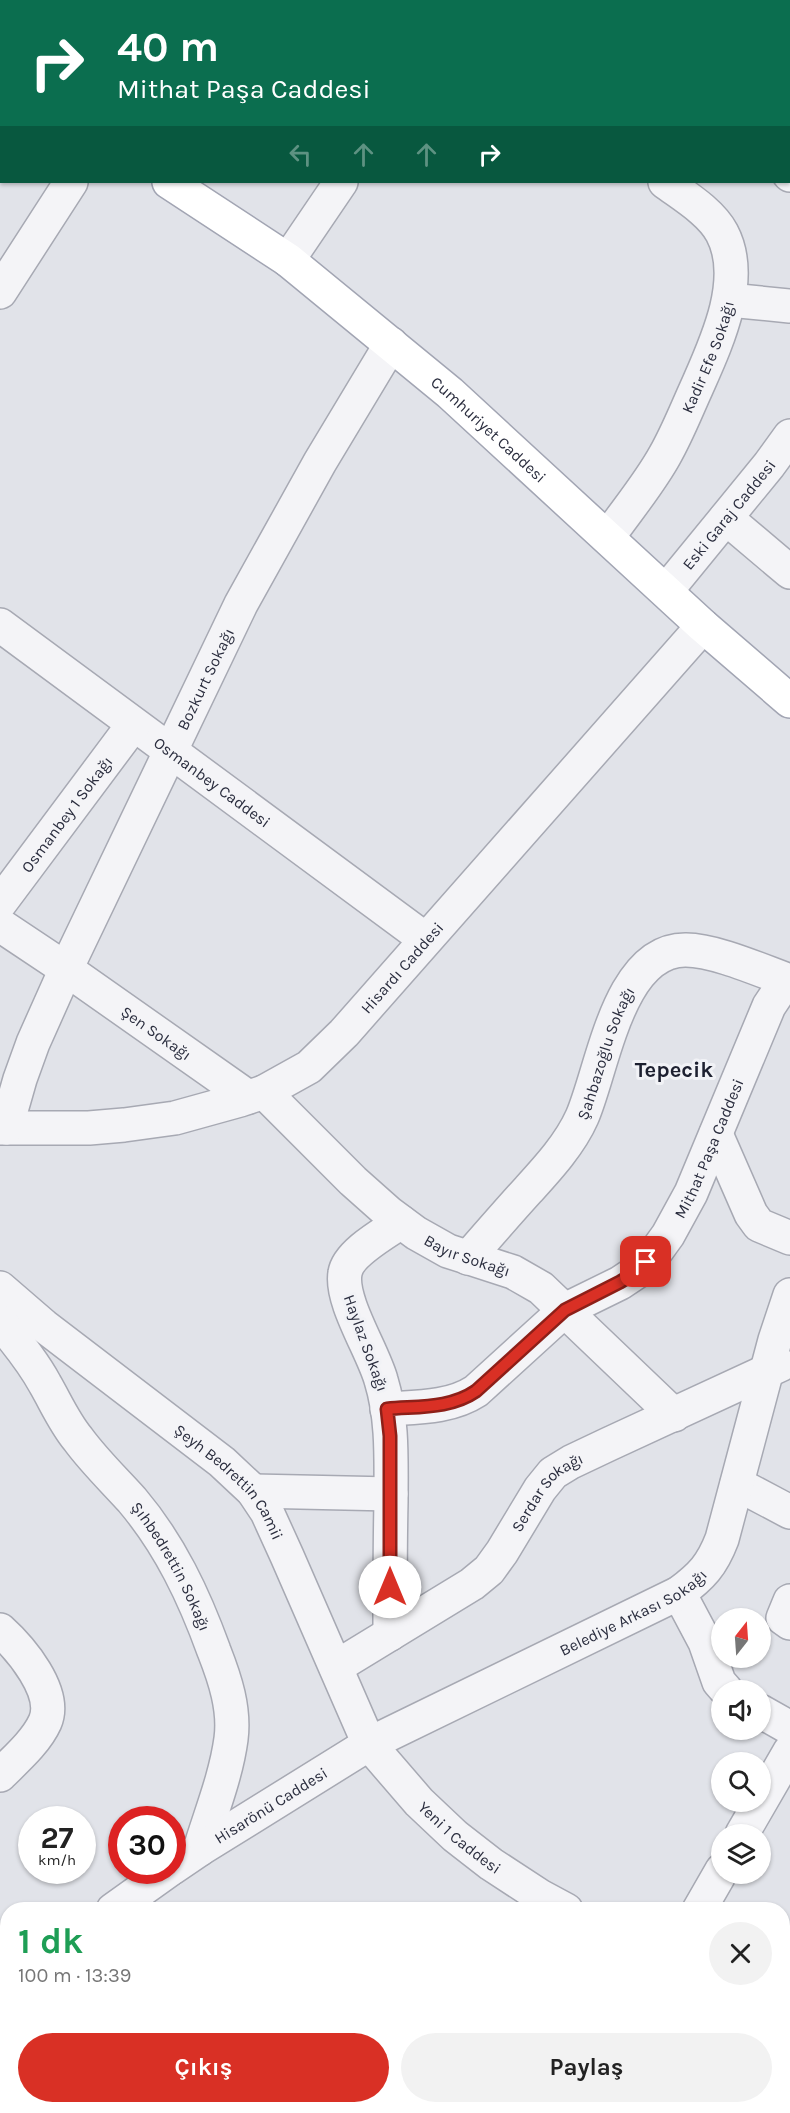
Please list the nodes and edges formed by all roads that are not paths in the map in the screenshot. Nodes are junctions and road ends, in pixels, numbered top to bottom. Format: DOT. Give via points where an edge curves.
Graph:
graph roads {
  1 [pos="70,183"];
  2 [pos="171,183"];
  3 [pos="340,183"];
  4 [pos="666,183"];
  5 [pos="288,260"];
  6 [pos="0,292"];
  7 [pos="729,300"];
  8 [pos="790,306"];
  9 [pos="391,344"];
  10 [pos="790,436"];
  11 [pos="726,518"];
  12 [pos="608,537"];
  13 [pos="790,572"];
  14 [pos="666,591"];
  15 [pos="0,625"];
  16 [pos="703,626"];
  17 [pos="790,701"];
  18 [pos="134,725"];
  19 [pos="169,752"];
  20 [pos="0,903"];
  21 [pos="0,926"];
  22 [pos="425,939"];
  23 [pos="66,969"];
  24 [pos="790,981"];
  25 [pos="256,1095"];
  26 [pos="3,1128"];
  27 [pos="716,1134"];
  28 [pos="401,1222"];
  29 [pos="790,1238"];
  30 [pos="468,1258"];
  31 [pos="0,1288"];
  32 [pos="790,1295"];
  33 [pos="565,1310"];
  34 [pos="0,1322"];
  35 [pos="779,1366"];
  36 [pos="387,1409"];
  37 [pos="675,1415"];
  38 [pos="737,1484"];
  39 [pos="253,1491"];
  40 [pos="391,1494"];
  41 [pos="790,1512"];
  42 [pos="679,1593"];
  43 [pos="0,1630"];
  44 [pos="390,1634"];
  45 [pos="336,1667"];
  46 [pos="718,1680"];
  47 [pos="771,1717"];
  48 [pos="790,1728"];
  49 [pos="369,1744"];
  50 [pos="790,1751"];
  51 [pos="0,1775"];
  52 [pos="748,1824"];
  53 [pos="200,1849"];
  54 [pos="186,1859"];
  55 [pos="150,1884"];
  56 [pos="714,1884"];
  57 [pos="124,1902"];
  58 [pos="551,1902"];
  59 [pos="704,1902"];
  1 -- 6 [label="street"];
  2 -- 5 [label="main road, Cumhuriyet Caddesi"];
  3 -- 5 [label="street"];
  4 -- 7 [label="street, Kadir Efe Sokağı" via="722,232 729,251"];
  5 -- 9 [label="main road, Cumhuriyet Caddesi"];
  7 -- 8 [label="street"];
  7 -- 12 [label="street, Kadir Efe Sokağı" via="719,336 675,435 654,473"];
  9 -- 12 [label="main road, Cumhuriyet Caddesi"];
  9 -- 19 [label="street, Bozkurt Sokağı" via="241,604"];
  10 -- 11 [label="street, Eski Garaj Caddesi"];
  11 -- 13 [label="street"];
  11 -- 14 [label="street, Eski Garaj Caddesi"];
  12 -- 14 [label="main road, Cumhuriyet Caddesi"];
  14 -- 16 [label="main road, Cumhuriyet Caddesi"];
  15 -- 18 [label="street, Osmanbey Caddesi"];
  16 -- 17 [label="main road, Cumhuriyet Caddesi"];
  16 -- 22 [label="street, Hisardı Caddesi"];
  18 -- 19 [label="street, Osmanbey Caddesi"];
  18 -- 20 [label="street, Osmanbey 1 Sokağı"];
  19 -- 22 [label="street, Osmanbey Caddesi"];
  19 -- 23 [label="street, Bozkurt Sokağı"];
  21 -- 23 [label="street, Şen Sokağı"];
  22 -- 25 [label="street, Hisardı Caddesi" via="309,1067"];
  23 -- 25 [label="street, Şen Sokağı"];
  23 -- 26 [label="street, Bozkurt Sokağı" via="33,1043"];
  24 -- 27 [label="street, Mithat Paşa Caddesi" via="769,1006"];
  24 -- 30 [label="street, Şahbazoğlu Sokağı" via="751,966 687,950 656,958 632,984 621,1006 582,1118 569,1140"];
  25 -- 26 [label="street, Hisardı Caddesi" via="175,1118 124,1125"];
  25 -- 28 [label="street, Bayır Sokağı"];
  27 -- 29 [label="street" via="751,1214 759,1225"];
  27 -- 33 [label="street, Mithat Paşa Caddesi" via="691,1193 655,1253 638,1271"];
  28 -- 30 [label="street, Bayır Sokağı" via="448,1251"];
  28 -- 36 [label="street, Haylaz Sokağı" via="357,1253 345,1271 350,1303 380,1378"];
  30 -- 33 [label="street, Bayır Sokağı" via="528,1280"];
  31 -- 39 [label="street, Şeyh Bedrettin Camii" via="222,1462"];
  32 -- 35 [label="street, Belediye Arkası Sokağı" via="775,1340"];
  33 -- 36 [label="street, Mithat Paşa Caddesi" via="467,1397 440,1405"];
  33 -- 37 [label="street, Bayır Sokağı"];
  34 -- 53 [label="street, Şıhbedrettin Sokağı" via="32,1362 76,1437 132,1501 172,1555 191,1590 230,1697 232,1718 226,1760"];
  35 -- 37 [label="street, Serdar Sokağı"];
  35 -- 38 [label="street, Belediye Arkası Sokağı"];
  36 -- 40 [label="street, Haylaz Sokağı"];
  37 -- 44 [label="street, Serdar Sokağı" via="553,1473 489,1570"];
  38 -- 41 [label="street"];
  38 -- 42 [label="street, Belediye Arkası Sokağı" via="716,1557 704,1573"];
  39 -- 40 [label="street"];
  39 -- 45 [label="street, Şeyh Bedrettin Camii" via="267,1512"];
  40 -- 44 [label="street, Haylaz Sokağı"];
  42 -- 46 [label="street" via="705,1642"];
  42 -- 49 [label="street, Belediye Arkası Sokağı"];
  43 -- 51 [label="street" via="39,1679 48,1710 36,1735"];
  44 -- 45 [label="street, Serdar Sokağı"];
  45 -- 49 [label="street, Şeyh Bedrettin Camii"];
  47 -- 48 [label="street"];
  49 -- 53 [label="street, Hisarönü Caddesi"];
  49 -- 58 [label="street, Yeni 1 Caddesi" via="419,1802 455,1836"];
  50 -- 52 [label="street"];
  53 -- 54 [label="street, Hisarönü Caddesi"];
  55 -- 57 [label="street, Hisarönü Caddesi"];
  56 -- 59 [label="street"];
}
